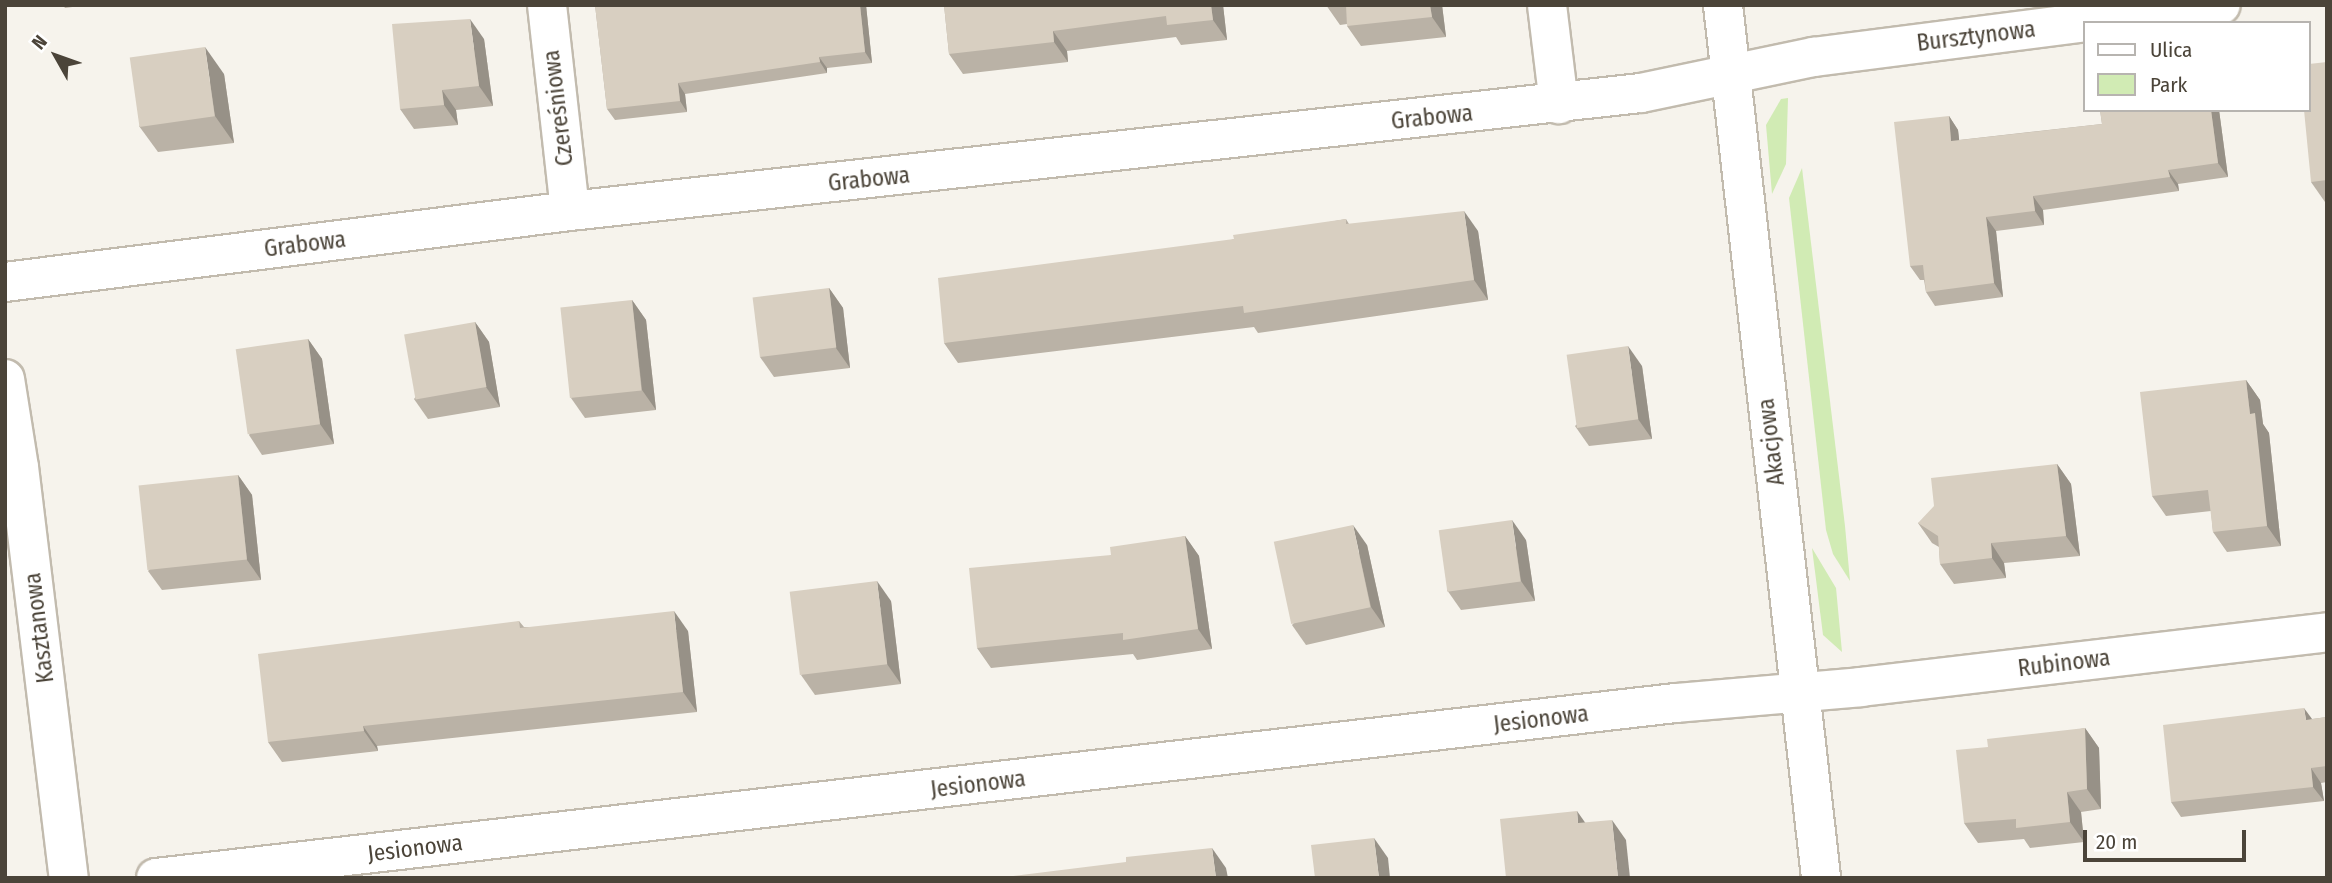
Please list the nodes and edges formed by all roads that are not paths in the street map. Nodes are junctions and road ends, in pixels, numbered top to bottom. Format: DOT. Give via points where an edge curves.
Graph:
graph roads {
  1 [pos="547,5"];
  2 [pos="1547,5"];
  3 [pos="1723,5"];
  4 [pos="2221,5"];
  5 [pos="2096,21"];
  6 [pos="2084,23"];
  7 [pos="1731,74"];
  8 [pos="1559,103"];
  9 [pos="570,211"];
  10 [pos="5,282"];
  11 [pos="5,379"];
  12 [pos="2327,632"];
  13 [pos="1800,692"];
  14 [pos="69,878"];
  15 [pos="156,878"];
  16 [pos="1821,878"];
  1 -- 9 [label="street, Czereśniowa"];
  2 -- 8 [label="street"];
  3 -- 7 [label="street, Akacjowa"];
  4 -- 5 [label="street, Bursztynowa"];
  6 -- 7 [label="street, Bursztynowa" via="1814,57"];
  7 -- 8 [label="street, Grabowa" via="1641,93"];
  7 -- 13 [label="street, Akacjowa"];
  8 -- 9 [label="street, Grabowa"];
  9 -- 10 [label="street, Grabowa"];
  11 -- 14 [label="street, Kasztanowa"];
  12 -- 13 [label="street, Rubinowa"];
  13 -- 15 [label="street, Jesionowa"];
  13 -- 16 [label="street, Akacjowa"];
}
